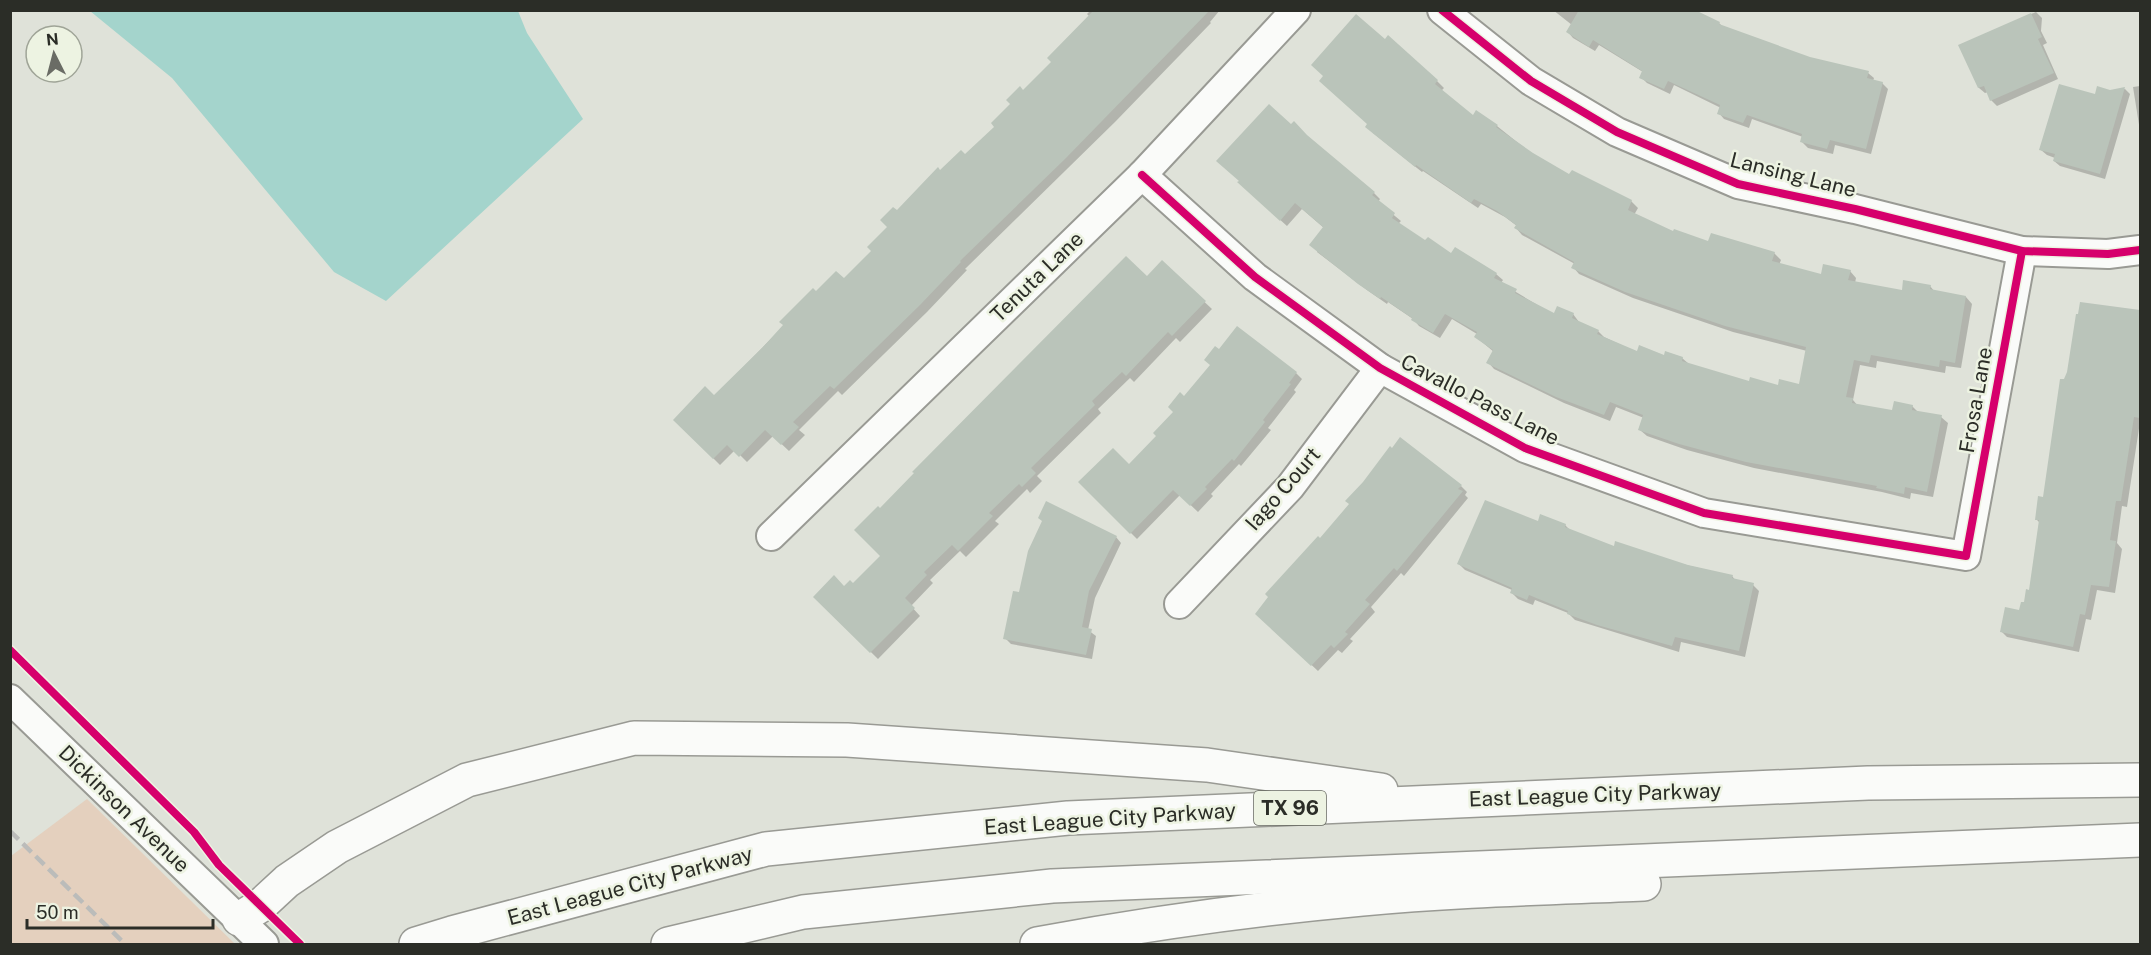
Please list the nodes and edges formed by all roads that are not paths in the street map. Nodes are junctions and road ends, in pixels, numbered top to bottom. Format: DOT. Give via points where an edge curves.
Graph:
graph roads {
  1 [pos="1296,10"];
  2 [pos="1442,10"];
  3 [pos="1142,175"];
  4 [pos="2140,250"];
  5 [pos="2022,251"];
  6 [pos="1380,368"];
  7 [pos="771,536"];
  8 [pos="1966,555"];
  9 [pos="1179,604"];
  10 [pos="10,699"];
  11 [pos="2140,780"];
  12 [pos="1460,801"];
  13 [pos="2140,840"];
  14 [pos="1914,849"];
  15 [pos="238,919"];
  16 [pos="264,945"];
  17 [pos="416,945"];
  18 [pos="668,945"];
  19 [pos="1037,945"];
  1 -- 3 [label="street, Tenuta Lane"];
  2 -- 5 [label="street, Lansing Lane" via="1531,81 1608,126 1738,184"];
  3 -- 6 [label="street, Cavallo Pass Lane" via="1255,277"];
  3 -- 7 [label="street, Tenuta Lane"];
  4 -- 5 [label="street, Lansing Lane" via="2108,254"];
  5 -- 8 [label="street, Frosa Lane"];
  6 -- 8 [label="street, Cavallo Pass Lane" via="1525,448 1704,513"];
  6 -- 9 [label="street, Iago Court" via="1290,486"];
  10 -- 15 [label="street, Dickinson Avenue"];
  11 -- 12 [label="main road, East League City Parkway / TX 96" via="1868,783"];
  12 -- 15 [label="main road" via="1196,764 847,740 634,738 467,780 337,847"];
  12 -- 17 [label="main road, East League City Parkway / TX 96" via="1068,818 766,849"];
  13 -- 14 [label="main road"];
  14 -- 18 [label="main road" via="1052,886 803,912"];
  14 -- 19 [label="main road" via="1738,879 1364,898 1233,913"];
  15 -- 16 [label="street, Dickinson Avenue"];
}
